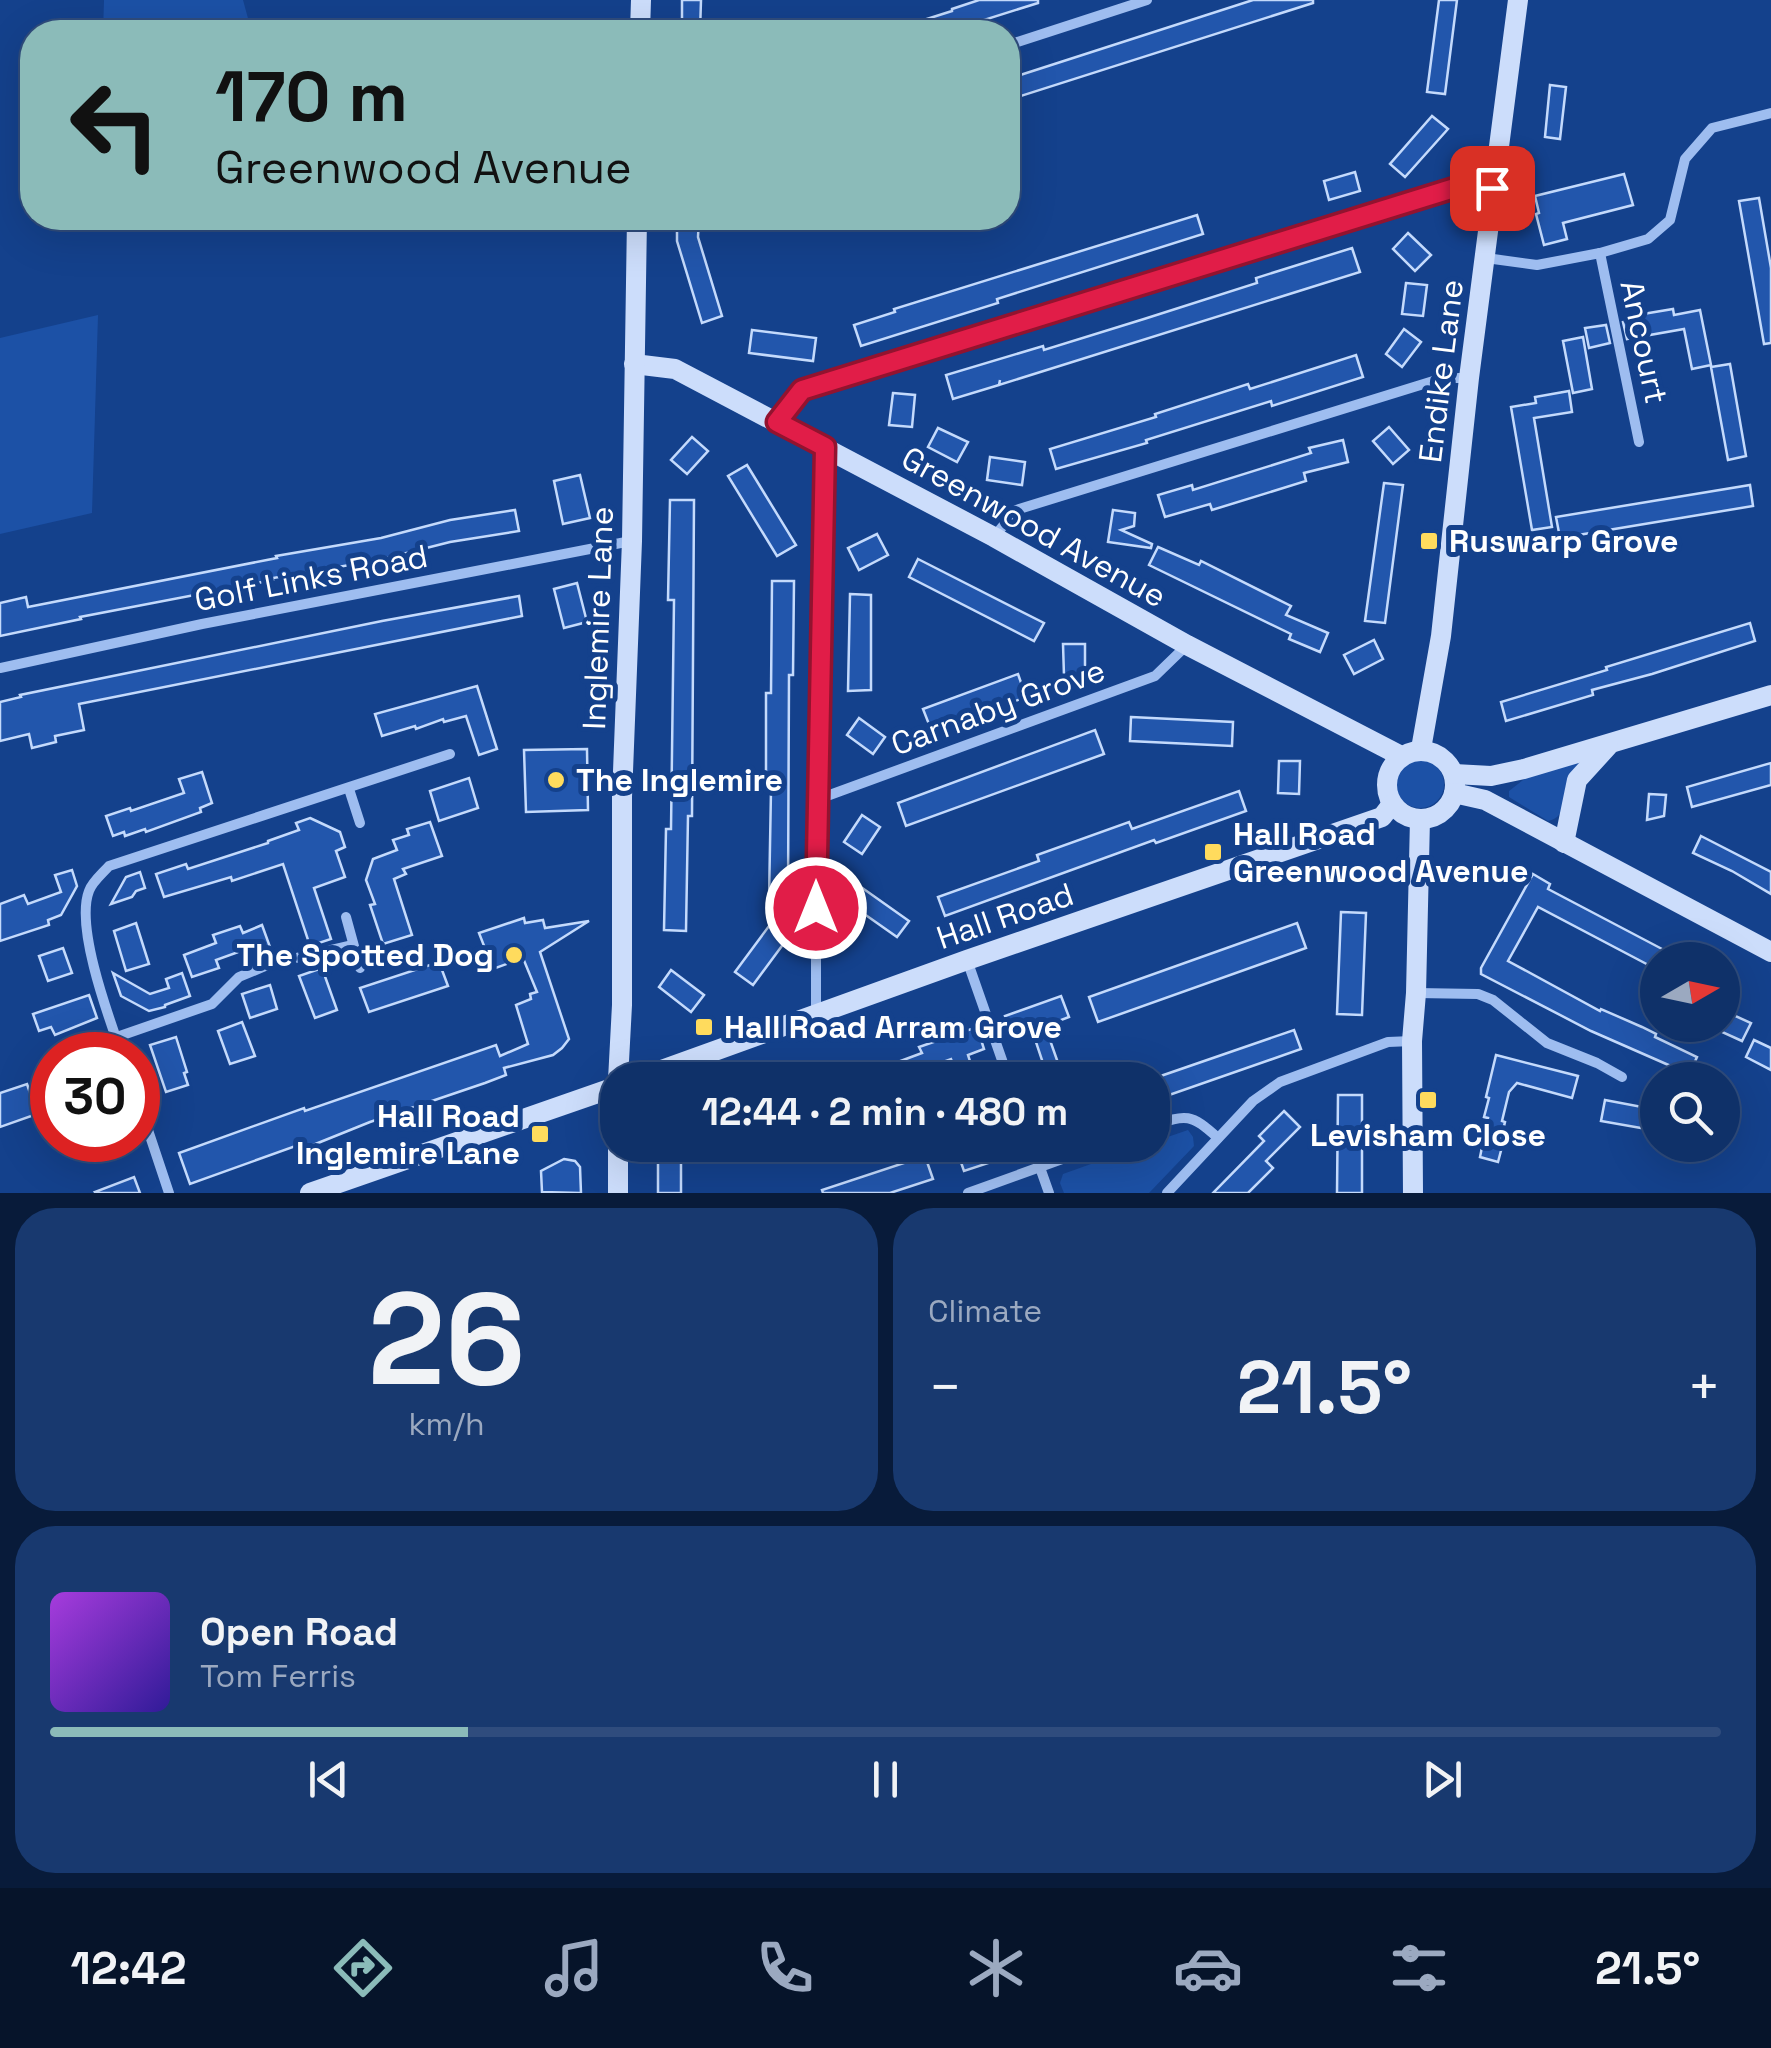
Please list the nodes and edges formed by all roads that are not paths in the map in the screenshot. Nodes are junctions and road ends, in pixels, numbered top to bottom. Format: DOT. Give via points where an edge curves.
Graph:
graph roads {
  1 [pos="1147,0"];
  2 [pos="1518,0"];
  3 [pos="1020,40"];
  4 [pos="1771,114"];
  5 [pos="1492,188"];
  6 [pos="636,230"];
  7 [pos="1600,253"];
  8 [pos="1486,258"];
  9 [pos="634,364"];
  10 [pos="1469,378"];
  11 [pos="777,422"];
  12 [pos="1639,442"];
  13 [pos="825,447"];
  14 [pos="994,537"];
  15 [pos="632,541"];
  16 [pos="1187,645"];
  17 [pos="0,668"];
  18 [pos="1771,694"];
  19 [pos="1609,744"];
  20 [pos="1411,753"];
  21 [pos="450,754"];
  22 [pos="1454,784"];
  23 [pos="349,789"];
  24 [pos="816,800"];
  25 [pos="1392,804"];
  26 [pos="1420,819"];
  27 [pos="360,823"];
  28 [pos="1564,842"];
  29 [pos="346,918"];
  30 [pos="352,945"];
  31 [pos="1771,952"];
  32 [pos="968,960"];
  33 [pos="360,968"];
  34 [pos="1416,993"];
  35 [pos="816,1016"];
  36 [pos="114,1032"];
  37 [pos="135,1032"];
  38 [pos="1412,1041"];
  39 [pos="619,1062"];
  40 [pos="685,1062"];
  41 [pos="1003,1062"];
  42 [pos="1622,1076"];
  43 [pos="600,1090"];
  44 [pos="1170,1119"];
  45 [pos="1218,1138"];
  46 [pos="159,1162"];
  47 [pos="618,1162"];
  48 [pos="1038,1162"];
  49 [pos="1056,1162"];
  50 [pos="1040,1168"];
  51 [pos="169,1193"];
  52 [pos="310,1193"];
  53 [pos="618,1193"];
  54 [pos="968,1193"];
  55 [pos="1049,1193"];
  56 [pos="1166,1193"];
  57 [pos="1412,1193"];
  1 -- 3 [label="street"];
  2 -- 5 [label="street, Endike Lane"];
  4 -- 7 [label="street" via="1712,128 1686,159 1670,220 1648,239"];
  5 -- 8 [label="street, Endike Lane"];
  5 -- 11 [label="street" via="1464,185 802,390"];
  6 -- 9 [label="street, Inglemire Lane"];
  7 -- 8 [label="street" via="1537,265"];
  7 -- 12 [label="street, Ancourt"];
  8 -- 10 [label="street, Endike Lane"];
  9 -- 11 [label="street, Greenwood Avenue" via="675,370"];
  9 -- 15 [label="street, Inglemire Lane"];
  10 -- 14 [label="street" via="1443,378 1016,510"];
  10 -- 20 [label="street, Endike Lane" via="1441,636"];
  11 -- 13 [label="street, Greenwood Avenue"];
  13 -- 14 [label="street, Greenwood Avenue"];
  13 -- 24 [label="street"];
  14 -- 16 [label="street, Greenwood Avenue"];
  15 -- 17 [label="street, Golf Links Road"];
  15 -- 39 [label="street, Inglemire Lane"];
  16 -- 20 [label="street, Greenwood Avenue"];
  16 -- 24 [label="street, Carnaby Grove" via="1155,676"];
  18 -- 19 [label="street"];
  19 -- 22 [label="street"];
  19 -- 28 [label="street" via="1577,780"];
  20 -- 22 [label="street" via="1435,753 1447,762"];
  20 -- 25 [label="street" via="1389,771"];
  21 -- 23 [label="street"];
  22 -- 26 [label="street" via="1447,807"];
  22 -- 28 [label="street"];
  23 -- 27 [label="street"];
  23 -- 36 [label="street" via="109,866 89,888 84,917"];
  24 -- 35 [label="street"];
  25 -- 26 [label="street"];
  25 -- 32 [label="street, Hall Road" via="1382,817"];
  26 -- 34 [label="street"];
  28 -- 31 [label="street"];
  29 -- 30 [label="street"];
  30 -- 33 [label="street"];
  30 -- 37 [label="street" via="270,964 238,977 212,1004"];
  32 -- 35 [label="street, Hall Road"];
  32 -- 41 [label="street"];
  34 -- 38 [label="street"];
  34 -- 42 [label="street" via="1478,994 1547,1043"];
  35 -- 40 [label="street, Hall Road"];
  38 -- 45 [label="street" via="1388,1042 1280,1082"];
  38 -- 57 [label="street"];
  43 -- 52 [label="street"];
  44 -- 45 [label="street" via="1188,1116"];
  45 -- 56 [label="street"];
  46 -- 51 [label="street"];
  47 -- 53 [label="street"];
  48 -- 50 [label="street"];
  49 -- 50 [label="street"];
  50 -- 54 [label="street"];
  50 -- 55 [label="street"];
}
